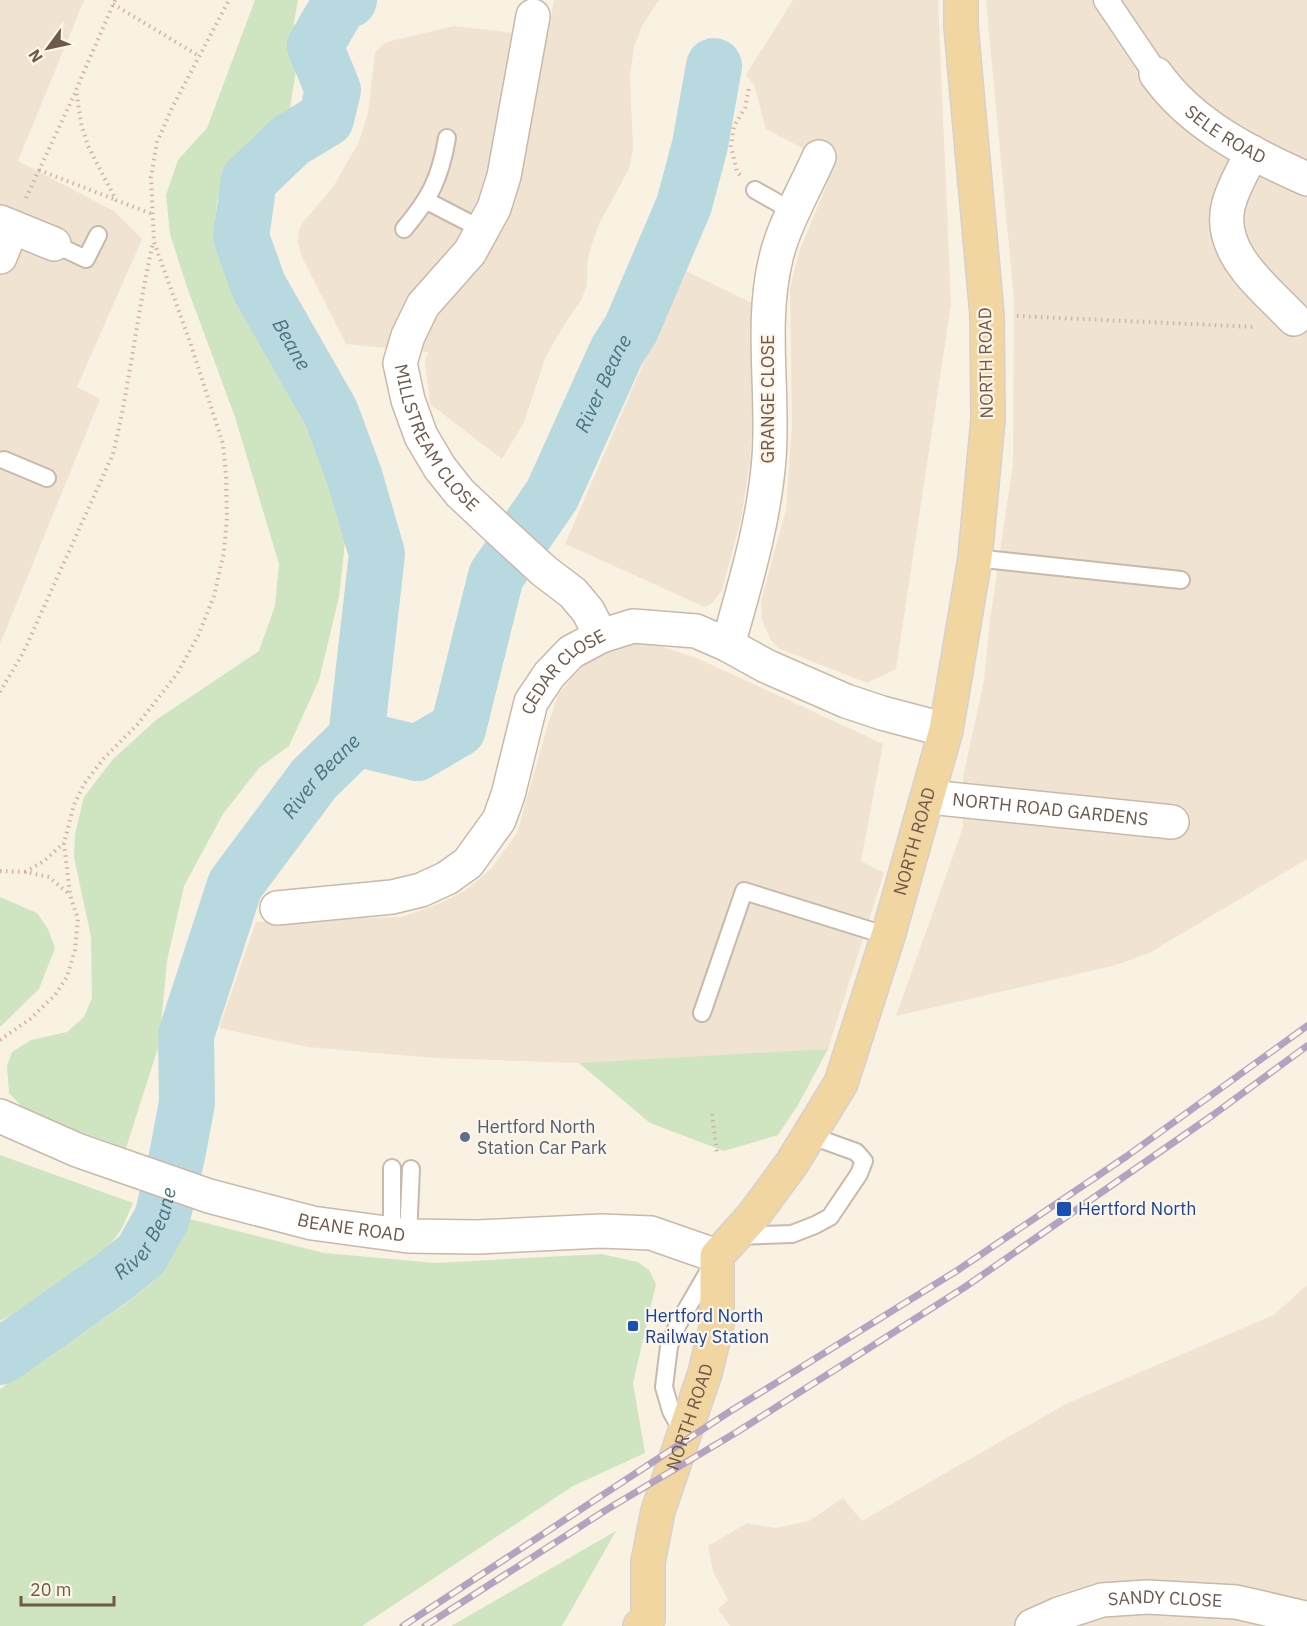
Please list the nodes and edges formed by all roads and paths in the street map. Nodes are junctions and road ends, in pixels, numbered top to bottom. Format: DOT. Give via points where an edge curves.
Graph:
graph roads {
  1 [pos="229,0"];
  2 [pos="961,0"];
  3 [pos="1106,0"];
  4 [pos="114,2"];
  5 [pos="533,16"];
  6 [pos="199,56"];
  7 [pos="1156,74"];
  8 [pos="749,88"];
  9 [pos="76,90"];
  10 [pos="447,138"];
  11 [pos="1252,152"];
  12 [pos="819,157"];
  13 [pos="39,170"];
  14 [pos="1307,179"];
  15 [pos="755,190"];
  16 [pos="116,200"];
  17 [pos="427,201"];
  18 [pos="794,212"];
  19 [pos="152,214"];
  20 [pos="6,225"];
  21 [pos="404,229"];
  22 [pos="483,230"];
  23 [pos="98,235"];
  24 [pos="154,242"];
  25 [pos="54,244"];
  26 [pos="0,257"];
  27 [pos="1009,316"];
  28 [pos="1294,318"];
  29 [pos="1258,327"];
  30 [pos="4,460"];
  31 [pos="47,478"];
  32 [pos="975,558"];
  33 [pos="1181,580"];
  34 [pos="601,636"];
  35 [pos="728,645"];
  36 [pos="0,692"];
  37 [pos="946,730"];
  38 [pos="928,797"];
  39 [pos="1172,822"];
  40 [pos="64,843"];
  41 [pos="0,871"];
  42 [pos="25,872"];
  43 [pos="70,894"];
  44 [pos="277,908"];
  45 [pos="888,936"];
  46 [pos="702,1013"];
  47 [pos="0,1040"];
  48 [pos="712,1114"];
  49 [pos="0,1116"];
  50 [pos="809,1135"];
  51 [pos="717,1153"];
  52 [pos="392,1168"];
  53 [pos="411,1169"];
  54 [pos="400,1235"];
  55 [pos="726,1246"];
  56 [pos="1303,1615"];
  57 [pos="640,1626"];
  58 [pos="1032,1626"];
  1 -- 6 [label="path"];
  2 -- 32 [label="main road, NORTH ROAD" via="987,315 988,419"];
  3 -- 7 [label="street"];
  4 -- 6 [label="path"];
  4 -- 9 [label="path"];
  5 -- 22 [label="street, MILLSTREAM CLOSE" via="504,176"];
  6 -- 19 [label="path" via="157,142 151,177"];
  7 -- 11 [label="street, SELE ROAD" via="1191,112"];
  8 -- 15 [label="path" via="745,108 734,126 731,146 737,172"];
  9 -- 13 [label="path"];
  9 -- 16 [label="path" via="88,146"];
  10 -- 17 [label="lane" via="444,160"];
  11 -- 14 [label="street, SELE ROAD"];
  11 -- 28 [label="street" via="1226,216 1230,241 1244,265"];
  12 -- 18 [label="street, GRANGE CLOSE"];
  13 -- 16 [label="path"];
  13 -- 20 [label="path"];
  15 -- 18 [label="lane"];
  16 -- 19 [label="path"];
  17 -- 21 [label="lane"];
  17 -- 22 [label="lane"];
  18 -- 35 [label="street, GRANGE CLOSE" via="776,256 771,289 770,436 761,525"];
  19 -- 24 [label="path"];
  20 -- 25 [label="street"];
  20 -- 26 [label="street"];
  22 -- 34 [label="street, MILLSTREAM CLOSE" via="470,252 423,305 408,336 400,363 408,400 422,436 460,493 573,593"];
  23 -- 25 [label="lane" via="86,259"];
  24 -- 36 [label="path" via="113,454 24,651"];
  24 -- 40 [label="path" via="223,444 224,552 214,596 198,636 177,674 84,784"];
  27 -- 29 [label="path"];
  30 -- 31 [label="lane"];
  32 -- 33 [label="lane"];
  32 -- 37 [label="main road, NORTH ROAD"];
  34 -- 35 [label="street, CEDAR CLOSE" via="633,626 663,628 696,631"];
  34 -- 44 [label="street, CEDAR CLOSE" via="571,652 531,702 499,820 468,863 447,879 392,897"];
  35 -- 37 [label="street, CEDAR CLOSE" via="846,701"];
  37 -- 38 [label="main road, NORTH ROAD"];
  38 -- 39 [label="street, NORTH ROAD GARDENS"];
  38 -- 45 [label="main road, NORTH ROAD"];
  40 -- 42 [label="path"];
  40 -- 43 [label="path"];
  41 -- 42 [label="path"];
  42 -- 43 [label="path" via="49,877"];
  43 -- 47 [label="path" via="78,919 67,977 30,1019"];
  45 -- 46 [label="lane" via="744,891"];
  45 -- 50 [label="main road, NORTH ROAD" via="841,1083"];
  48 -- 51 [label="path"];
  49 -- 54 [label="street, BEANE ROAD" via="77,1150 209,1196 312,1223"];
  50 -- 55 [label="main road, NORTH ROAD" via="753,1216"];
  50 -- 55 [label="lane" via="856,1152 864,1161 830,1217 792,1234"];
  52 -- 54 [label="lane"];
  53 -- 54 [label="lane"];
  54 -- 55 [label="street, BEANE ROAD" via="477,1237 601,1231 651,1233"];
  55 -- 57 [label="main road, NORTH ROAD" via="717,1324 705,1373 658,1511 648,1562 648,1619"];
  56 -- 58 [label="street, SANDY CLOSE" via="1236,1602 1147,1597 1102,1600"];
}
